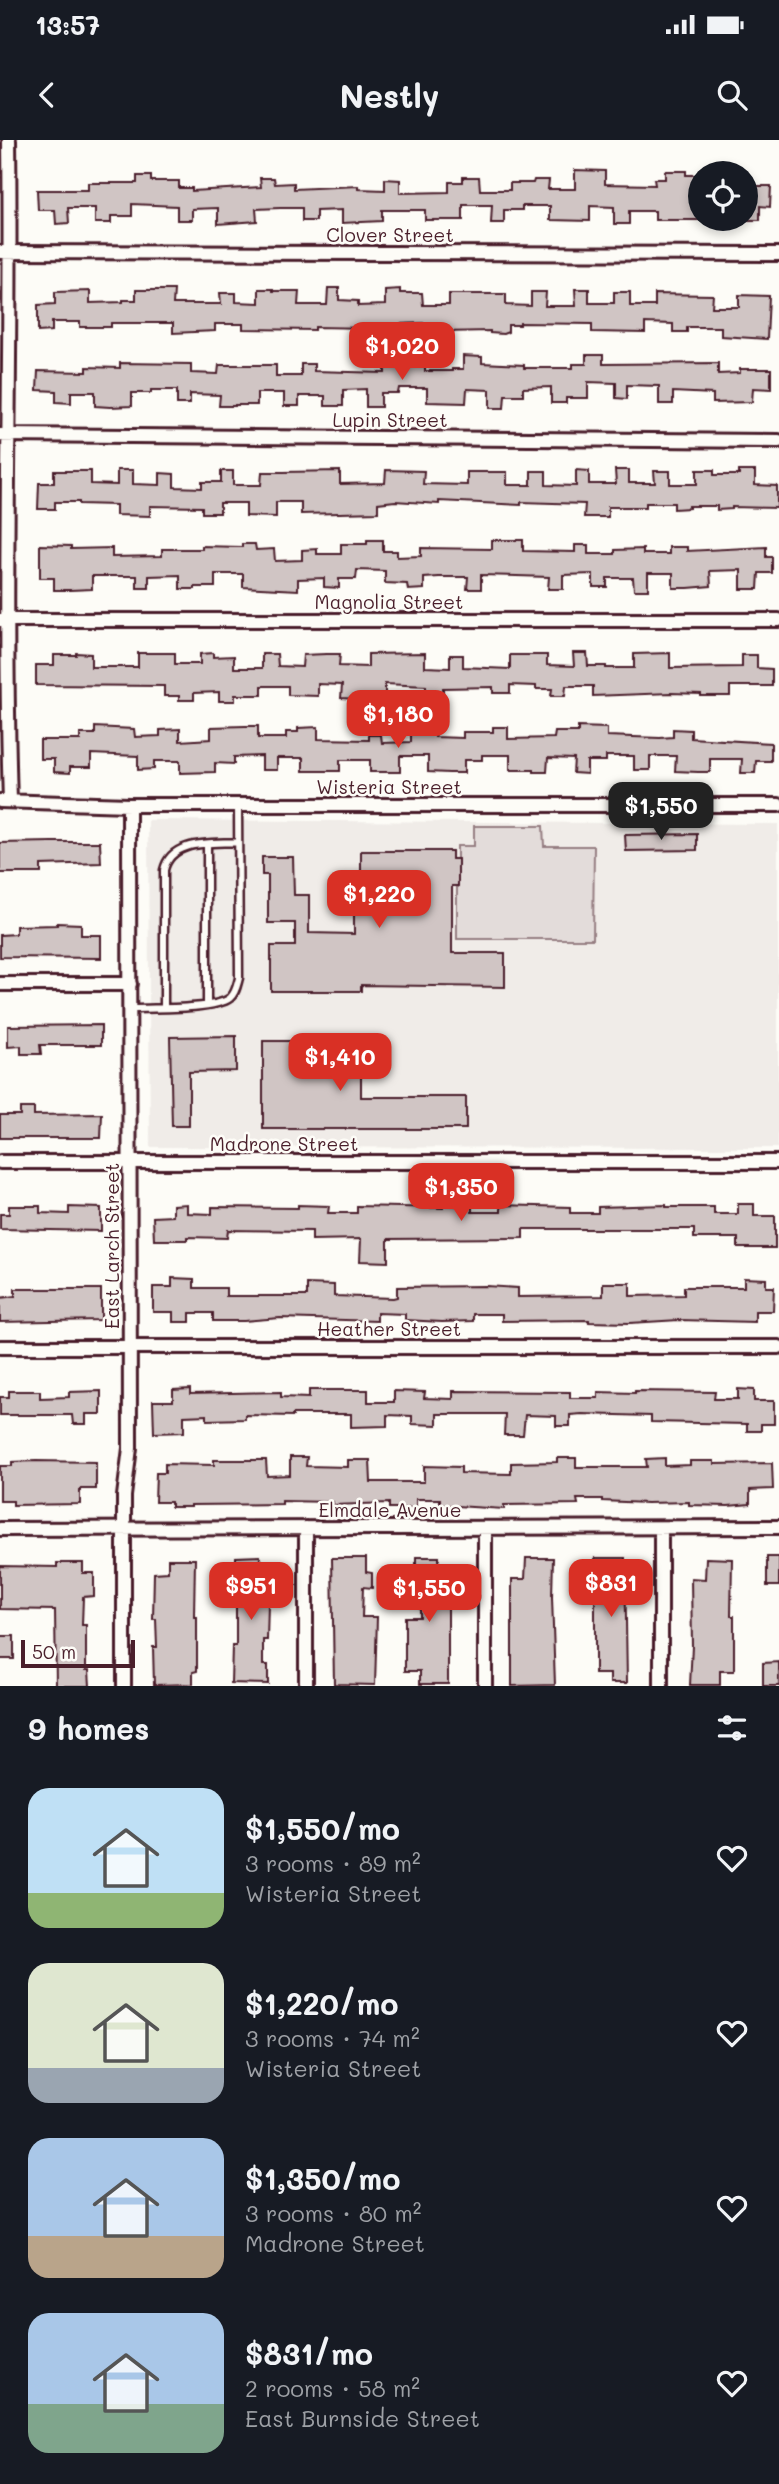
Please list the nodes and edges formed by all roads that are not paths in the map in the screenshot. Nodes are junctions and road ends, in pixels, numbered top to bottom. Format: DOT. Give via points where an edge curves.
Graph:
graph roads {
  1 [pos="9,140"];
  2 [pos="6,252"];
  3 [pos="779,254"];
  4 [pos="4,435"];
  5 [pos="779,441"];
  6 [pos="779,620"];
  7 [pos="3,621"];
  8 [pos="5,801"];
  9 [pos="130,805"];
  10 [pos="238,805"];
  11 [pos="779,805"];
  12 [pos="238,842"];
  13 [pos="207,845"];
  14 [pos="0,984"];
  15 [pos="130,984"];
  16 [pos="207,1006"];
  17 [pos="164,1007"];
  18 [pos="130,1009"];
  19 [pos="0,1162"];
  20 [pos="130,1162"];
  21 [pos="779,1162"];
  22 [pos="0,1347"];
  23 [pos="130,1347"];
  24 [pos="779,1347"];
  25 [pos="779,1527"];
  26 [pos="306,1528"];
  27 [pos="485,1528"];
  28 [pos="661,1528"];
  29 [pos="0,1529"];
  30 [pos="124,1529"];
  31 [pos="124,1686"];
  32 [pos="306,1686"];
  33 [pos="485,1686"];
  34 [pos="661,1686"];
  1 -- 2 [label="street"];
  2 -- 3 [label="street, Clover Street"];
  2 -- 4 [label="street"];
  4 -- 5 [label="street, Lupin Street"];
  4 -- 7 [label="street"];
  6 -- 7 [label="street, Magnolia Street"];
  7 -- 8 [label="street"];
  8 -- 9 [label="street, Wisteria Street"];
  9 -- 10 [label="street, Wisteria Street"];
  9 -- 15 [label="street, East Larch Street"];
  10 -- 11 [label="street, Wisteria Street"];
  10 -- 12 [label="lane"];
  12 -- 13 [label="lane"];
  12 -- 16 [label="lane" via="239,978 230,998"];
  13 -- 16 [label="lane"];
  13 -- 17 [label="lane" via="174,851 164,870"];
  14 -- 15 [label="street"];
  15 -- 18 [label="street, East Larch Street"];
  16 -- 17 [label="lane"];
  17 -- 18 [label="lane"];
  18 -- 20 [label="street, East Larch Street"];
  19 -- 20 [label="street, Madrone Street"];
  20 -- 21 [label="street, Madrone Street"];
  20 -- 23 [label="street, East Larch Street"];
  22 -- 23 [label="street, Heather Street"];
  23 -- 24 [label="street, Heather Street"];
  23 -- 30 [label="street, East Larch Street"];
  25 -- 28 [label="street, Elmdale Avenue"];
  26 -- 27 [label="street, Elmdale Avenue"];
  26 -- 30 [label="street, Elmdale Avenue"];
  26 -- 32 [label="street"];
  27 -- 28 [label="street, Elmdale Avenue"];
  27 -- 33 [label="street"];
  28 -- 34 [label="street"];
  29 -- 30 [label="street, Elmdale Avenue"];
  30 -- 31 [label="street, East Larch Street"];
}
